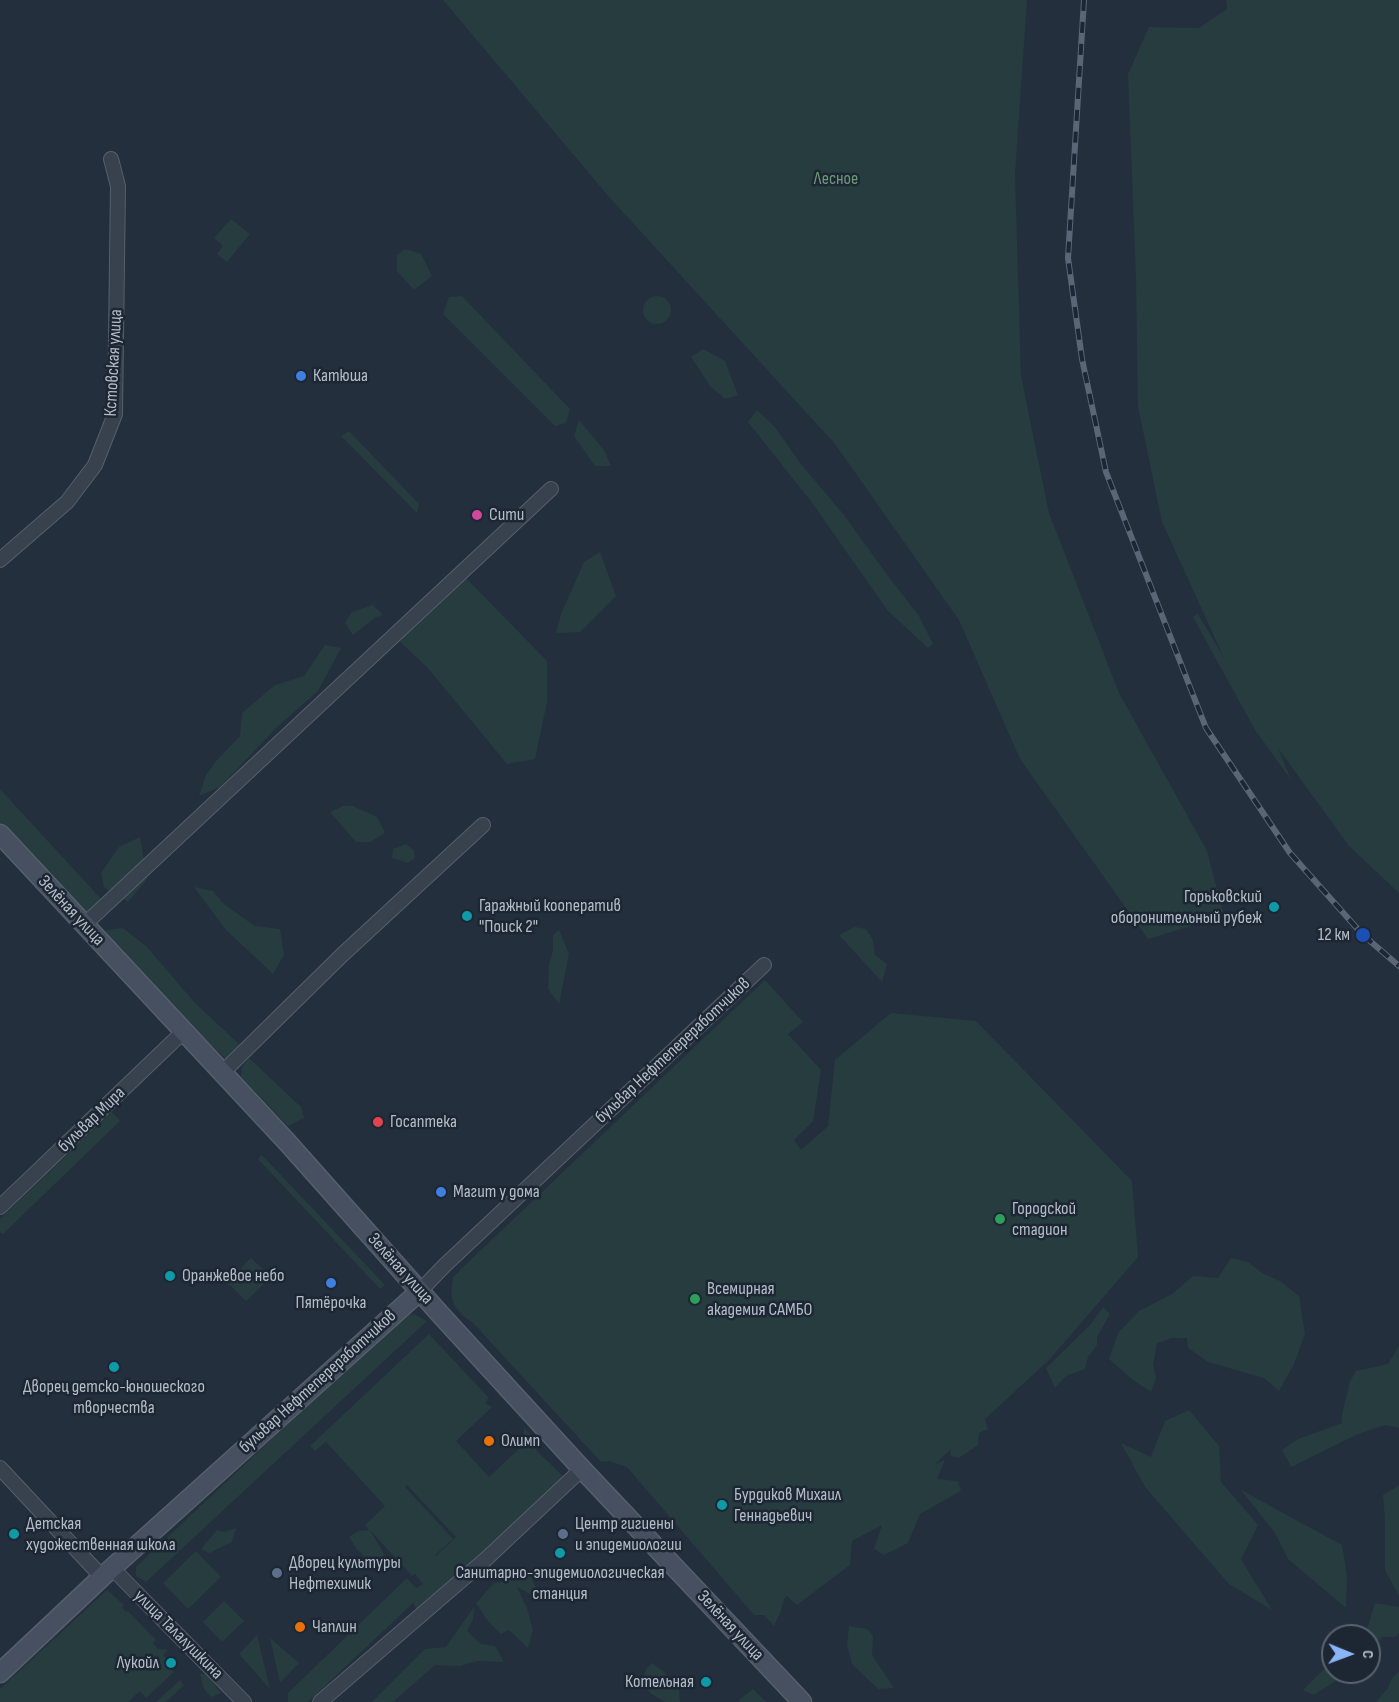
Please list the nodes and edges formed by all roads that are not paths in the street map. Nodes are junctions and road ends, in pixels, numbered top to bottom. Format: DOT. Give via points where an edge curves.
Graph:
graph roads {
  1 [pos="111,159"];
  2 [pos="550,489"];
  3 [pos="0,560"];
  4 [pos="483,825"];
  5 [pos="0,834"];
  6 [pos="84,925"];
  7 [pos="764,965"];
  8 [pos="183,1032"];
  9 [pos="222,1073"];
  10 [pos="0,1207"];
  11 [pos="420,1291"];
  12 [pos="0,1468"];
  13 [pos="582,1469"];
  14 [pos="107,1573"];
  15 [pos="0,1673"];
  16 [pos="243,1702"];
  17 [pos="320,1702"];
  18 [pos="802,1702"];
  1 -- 3 [label="street, Кстовская улица" via="118,186 115,414 95,465 67,502"];
  2 -- 6 [label="street"];
  4 -- 9 [label="street"];
  5 -- 6 [label="main road, Зелёная улица"];
  6 -- 8 [label="main road, Зелёная улица"];
  7 -- 11 [label="street, бульвар Нефтепереработчиков"];
  8 -- 9 [label="main road, Зелёная улица"];
  8 -- 10 [label="street, бульвар Мира"];
  9 -- 11 [label="main road, Зелёная улица"];
  11 -- 13 [label="main road, Зелёная улица"];
  11 -- 14 [label="main road, бульвар Нефтепереработчиков"];
  12 -- 14 [label="street"];
  13 -- 17 [label="street" via="486,1559"];
  13 -- 18 [label="main road, Зелёная улица"];
  14 -- 15 [label="main road, бульвар Нефтепереработчиков"];
  14 -- 16 [label="street, улица Талалушкина"];
}
